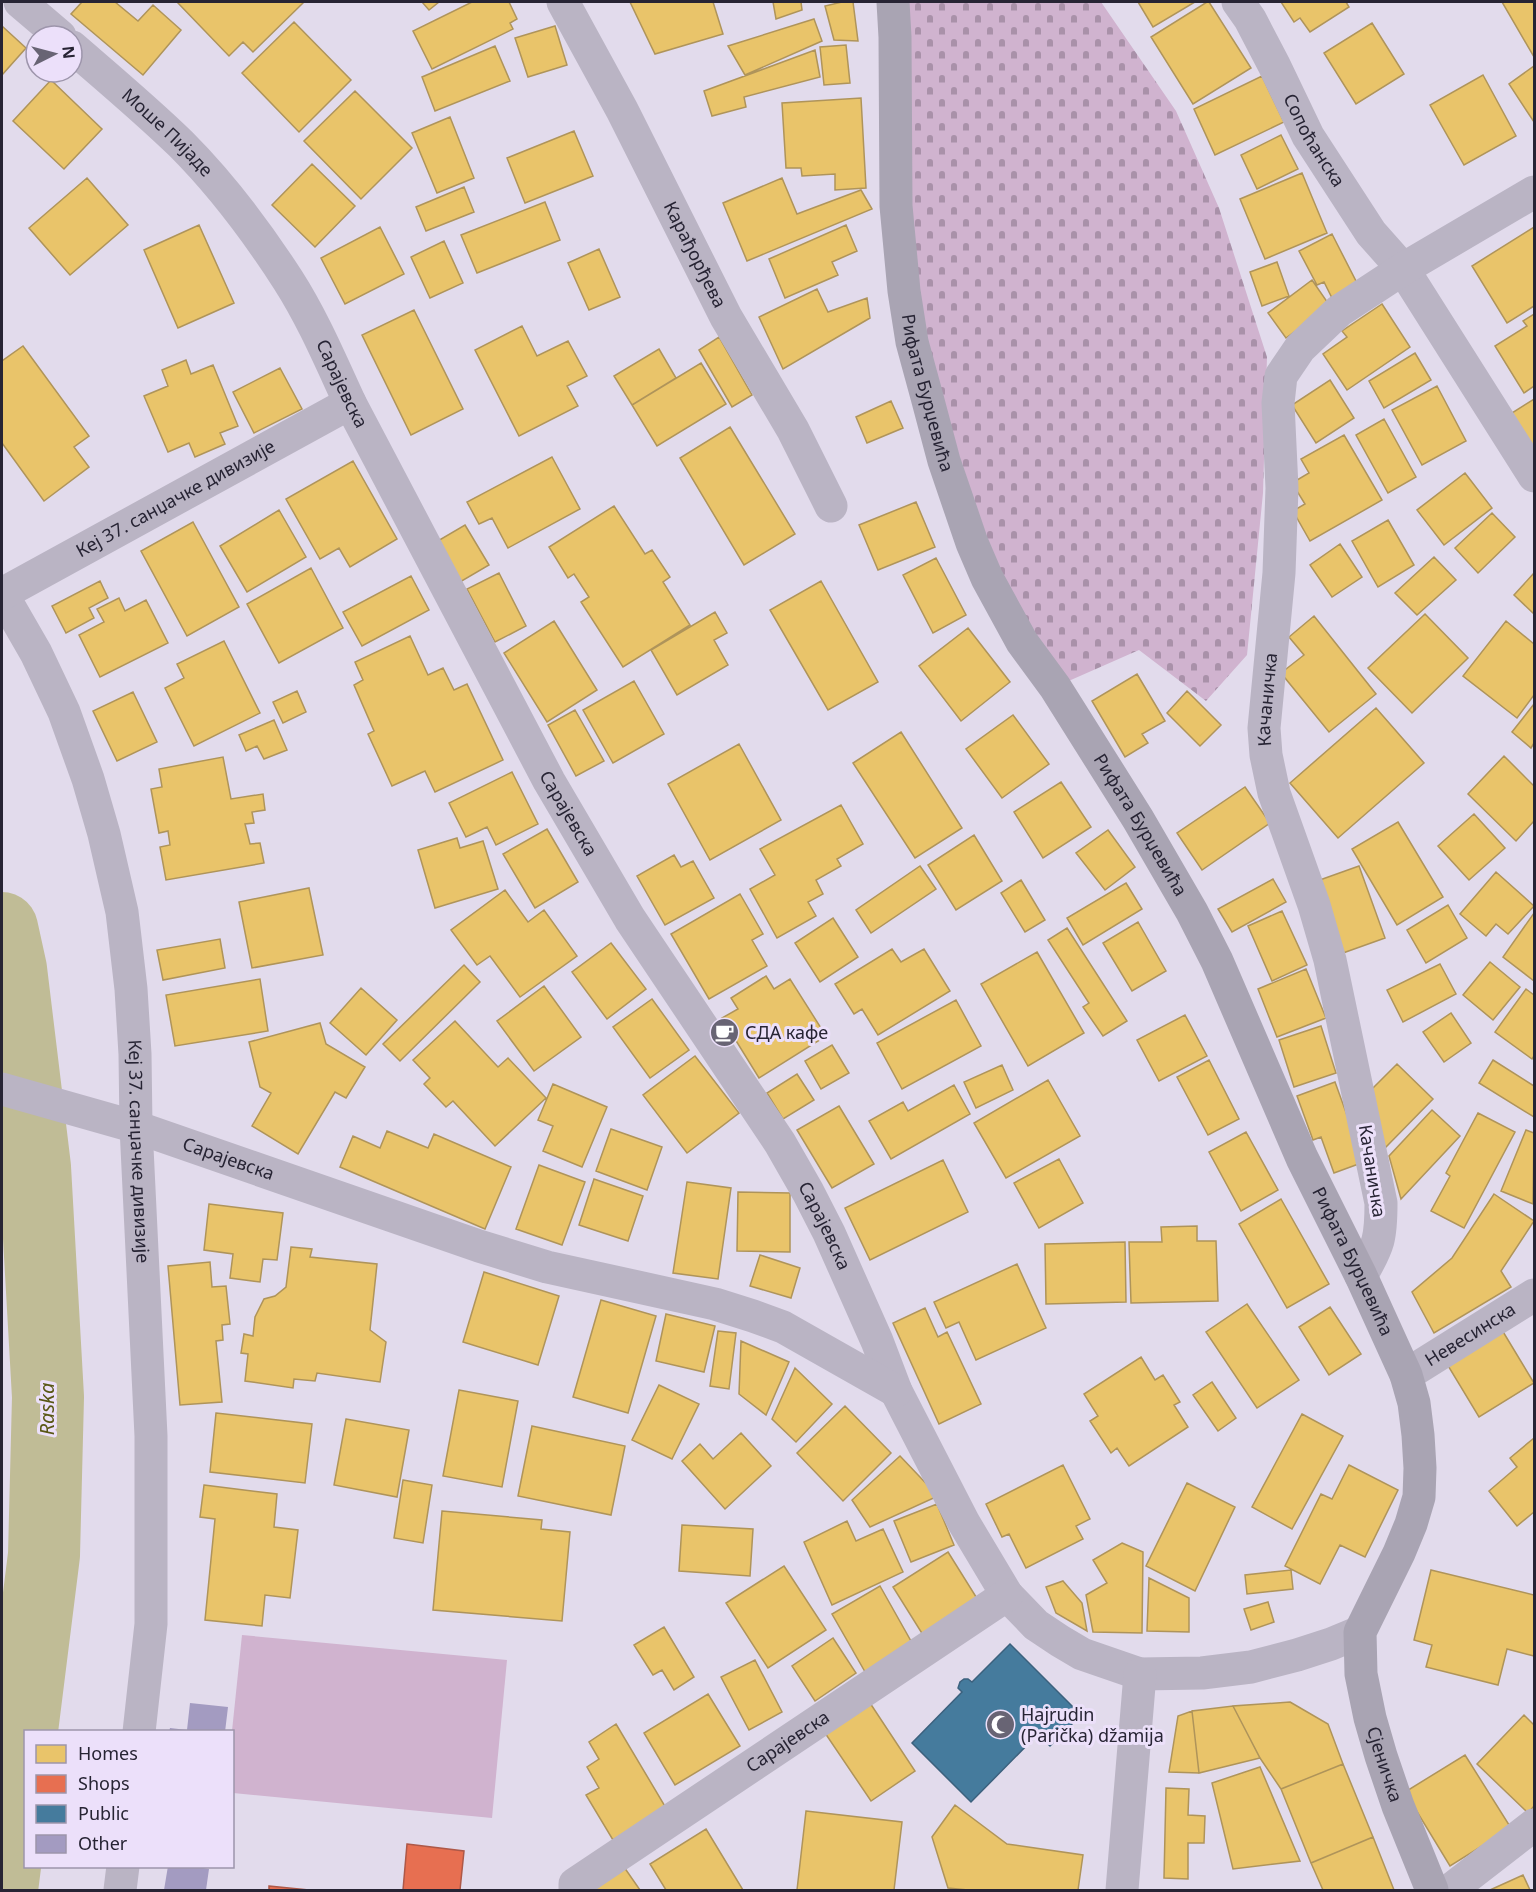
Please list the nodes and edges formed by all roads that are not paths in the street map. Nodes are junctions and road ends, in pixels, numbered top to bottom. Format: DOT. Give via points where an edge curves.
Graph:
graph roads {
  1 [pos="20,2"];
  2 [pos="563,2"];
  3 [pos="893,2"];
  4 [pos="1238,2"];
  5 [pos="46,24"];
  6 [pos="84,58"];
  7 [pos="1534,192"];
  8 [pos="252,227"];
  9 [pos="1403,269"];
  10 [pos="350,403"];
  11 [pos="1534,476"];
  12 [pos="831,506"];
  13 [pos="2,594"];
  14 [pos="2,1089"];
  15 [pos="136,1127"];
  16 [pos="1361,1276"];
  17 [pos="1534,1295"];
  18 [pos="1406,1375"];
  19 [pos="896,1391"];
  20 [pos="1007,1594"];
  21 [pos="1360,1632"];
  22 [pos="1140,1674"];
  23 [pos="140,1730"];
  24 [pos="1534,1825"];
  25 [pos="123,1868"];
  26 [pos="120,1890"];
  27 [pos="575,1890"];
  28 [pos="1122,1890"];
  29 [pos="1432,1890"];
  30 [pos="1450,1890"];
  1 -- 5 [label="street"];
  2 -- 12 [label="street, Карађорђева" via="726,317 793,430"];
  3 -- 16 [label="main road, Рифата Бурџевића" via="896,206 904,291 912,342 944,461 972,543 1022,642 1055,687 1192,912 1302,1158"];
  4 -- 9 [label="street, Сопоћанска" via="1308,136 1371,233"];
  6 -- 8 [label="street, Моше Пијаде" via="182,145"];
  7 -- 9 [label="street"];
  8 -- 10 [label="street, Сарајевска" via="290,282"];
  9 -- 11 [label="street, Сопоћанска"];
  9 -- 16 [label="street, Качаничка" via="1339,311 1300,348 1281,376 1279,573 1264,728 1274,793 1330,960 1381,1203 1376,1250"];
  10 -- 13 [label="street, Кеј 37. санџачке дивизије"];
  10 -- 19 [label="street, Сарајевска" via="555,791 630,919 780,1143 808,1192"];
  13 -- 15 [label="street, Кеј 37. санџачке дивизије" via="64,712 104,834 122,912 135,1054"];
  14 -- 15 [label="street, Сарајевска"];
  15 -- 19 [label="street, Сарајевска" via="478,1246 548,1267 753,1316 783,1327"];
  15 -- 23 [label="street, Кеј 37. санџачке дивизије" via="152,1514 151,1624"];
  16 -- 18 [label="main road, Рифата Бурџевића"];
  17 -- 18 [label="street, Невесинска"];
  18 -- 21 [label="main road, Рифата Бурџевића" via="1418,1435 1419,1497 1399,1553"];
  19 -- 20 [label="street, Сарајевска" via="964,1522"];
  20 -- 22 [label="street, Сарајевска" via="1036,1625 1060,1641 1082,1654"];
  20 -- 27 [label="street, Сарајевска" via="575,1884"];
  21 -- 22 [label="street, Сарајевска" via="1251,1667"];
  21 -- 29 [label="main road, Сјеничка" via="1361,1674 1370,1718 1398,1806"];
  22 -- 28 [label="street"];
  24 -- 30 [label="street"];
  25 -- 26 [label="street"];
}
